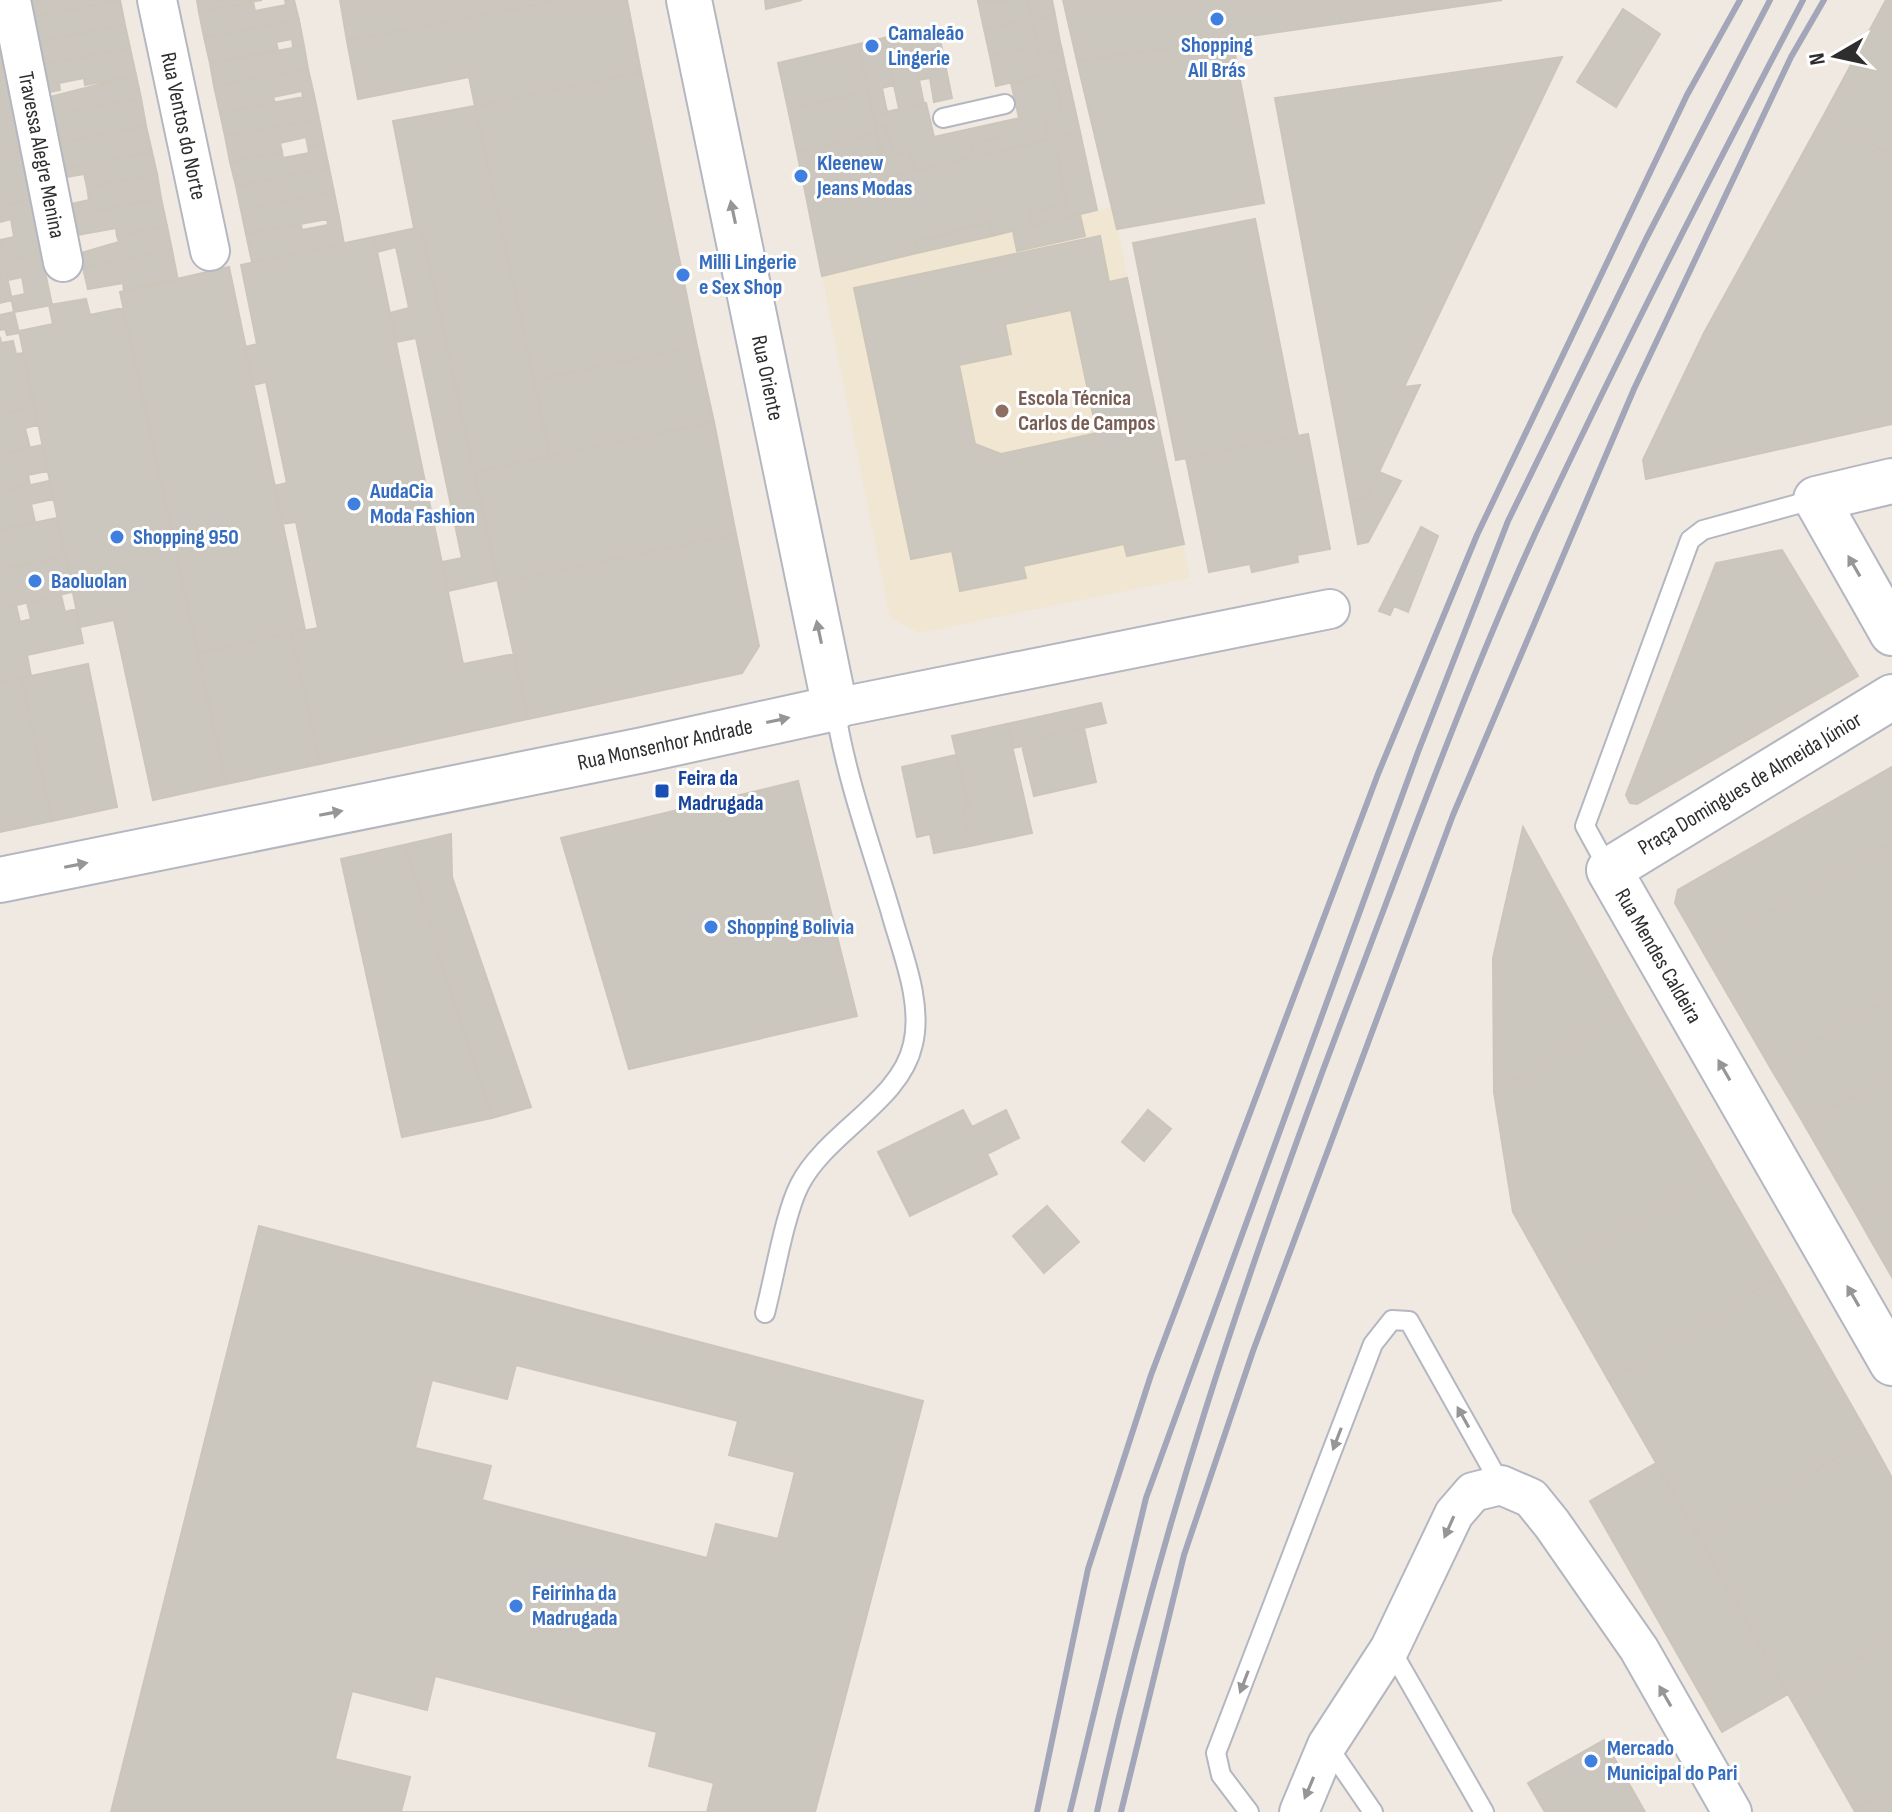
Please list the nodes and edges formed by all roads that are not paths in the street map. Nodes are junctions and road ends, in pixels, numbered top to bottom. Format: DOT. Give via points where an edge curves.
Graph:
graph roads {
  1 [pos="11,0"];
  2 [pos="157,0"];
  3 [pos="689,0"];
  4 [pos="1005,104"];
  5 [pos="943,118"];
  6 [pos="210,251"];
  7 [pos="63,262"];
  8 [pos="1892,481"];
  9 [pos="1816,499"];
  10 [pos="1330,609"];
  11 [pos="1892,633"];
  12 [pos="1892,697"];
  13 [pos="835,708"];
  14 [pos="1609,870"];
  15 [pos="0,880"];
  16 [pos="765,1313"];
  17 [pos="1892,1363"];
  18 [pos="1501,1485"];
  19 [pos="1390,1648"];
  20 [pos="1327,1745"];
  21 [pos="1249,1812"];
  22 [pos="1299,1812"];
  23 [pos="1373,1812"];
  24 [pos="1484,1812"];
  25 [pos="1732,1812"];
  1 -- 7 [label="street, Travessa Alegre Menina"];
  2 -- 6 [label="street, Rua Ventos do Norte"];
  13 -- 3 [label="main road, Rua Oriente, one-way"];
  4 -- 5 [label="lane"];
  8 -- 9 [label="main road"];
  11 -- 9 [label="main road, one-way"];
  9 -- 14 [label="lane, Rua Mendes Caldeira" via="1703,530 1687,546 1585,826"];
  10 -- 13 [label="street, Rua Monsenhor Andrade"];
  12 -- 14 [label="main road, Praça Domingues de Almeida Júnior"];
  15 -- 13 [label="main road, Rua Monsenhor Andrade, one-way"];
  13 -- 16 [label="lane" via="905,965 915,1009 913,1045 899,1076 859,1120 826,1145 799,1185"];
  17 -- 14 [label="main road, Rua Mendes Caldeira, one-way"];
  18 -- 19 [label="street, one-way" via="1473,1492 1454,1514"];
  18 -- 21 [label="lane, one-way" via="1409,1321 1392,1320 1373,1344 1216,1753 1221,1775"];
  25 -- 18 [label="street, one-way" via="1639,1649 1552,1524 1531,1498"];
  19 -- 20 [label="street"];
  19 -- 24 [label="lane"];
  20 -- 22 [label="street, one-way"];
  20 -- 23 [label="lane"];
}
